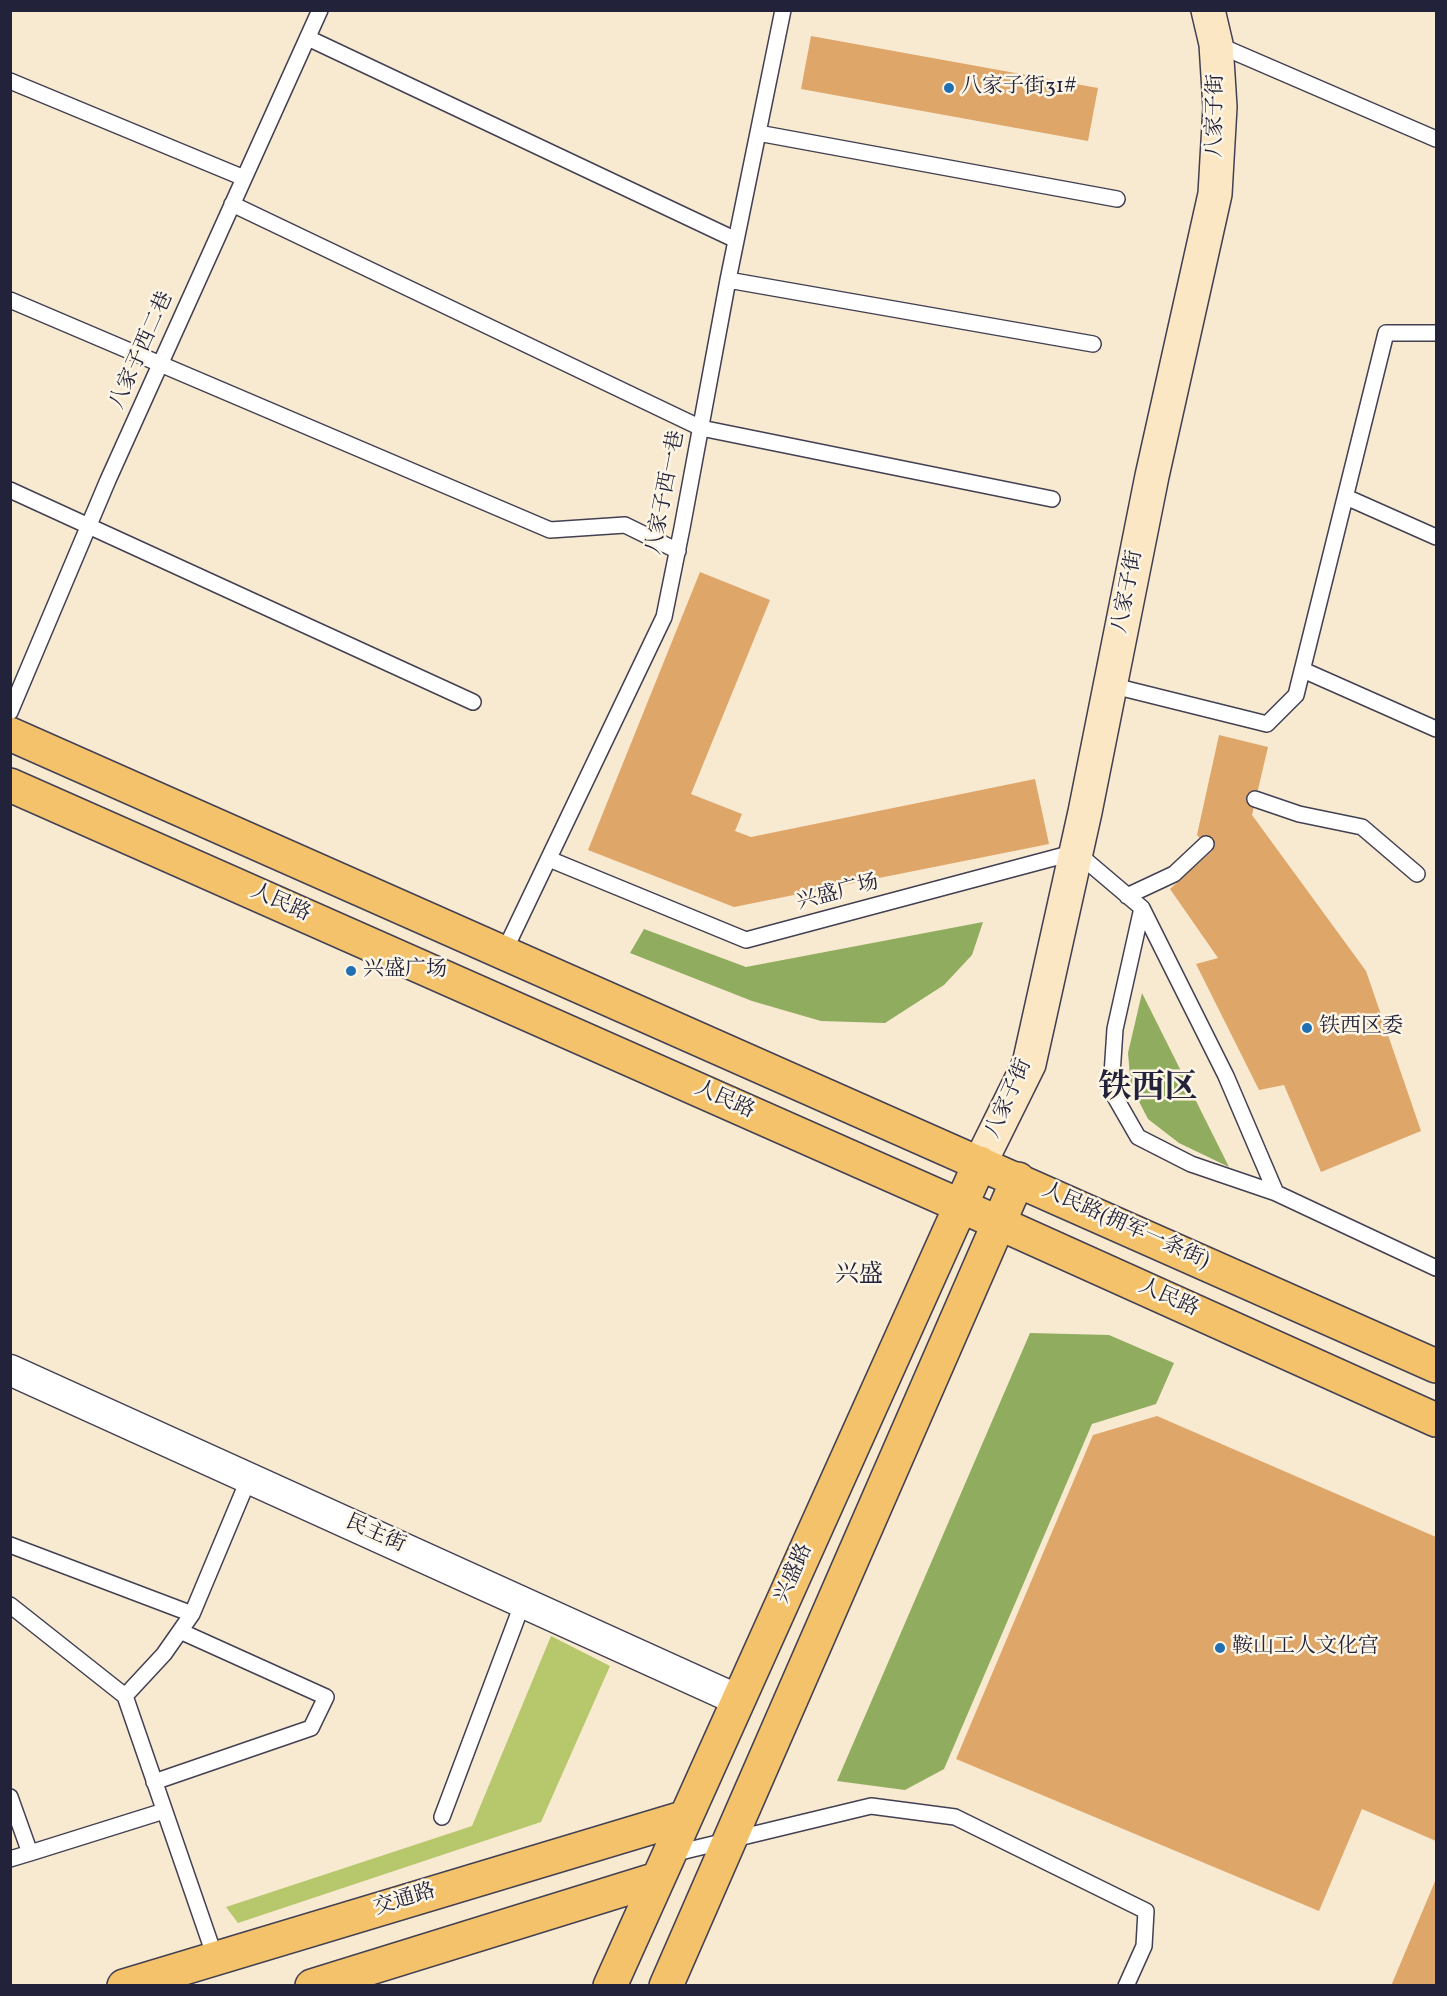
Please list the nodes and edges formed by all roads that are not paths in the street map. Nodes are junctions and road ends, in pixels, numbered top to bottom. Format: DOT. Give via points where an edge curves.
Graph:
graph roads {
  1 [pos="320,10"];
  2 [pos="783,10"];
  3 [pos="1208,10"];
  4 [pos="308,38"];
  5 [pos="1216,44"];
  6 [pos="10,81"];
  7 [pos="758,134"];
  8 [pos="1437,139"];
  9 [pos="244,178"];
  10 [pos="1117,199"];
  11 [pos="232,204"];
  12 [pos="736,240"];
  13 [pos="728,280"];
  14 [pos="10,300"];
  15 [pos="1437,333"];
  16 [pos="1093,344"];
  17 [pos="160,364"];
  18 [pos="701,428"];
  19 [pos="10,490"];
  20 [pos="1346,497"];
  21 [pos="1052,499"];
  22 [pos="89,526"];
  23 [pos="1437,537"];
  24 [pos="678,551"];
  25 [pos="1303,670"];
  26 [pos="1110,685"];
  27 [pos="473,702"];
  28 [pos="10,711"];
  29 [pos="1437,729"];
  30 [pos="10,734"];
  31 [pos="10,785"];
  32 [pos="1255,799"];
  33 [pos="1206,844"];
  34 [pos="1076,852"];
  35 [pos="549,859"];
  36 [pos="1417,874"];
  37 [pos="1127,896"];
  38 [pos="1142,908"];
  39 [pos="503,954"];
  40 [pos="980,1163"];
  41 [pos="1018,1179"];
  42 [pos="1276,1193"];
  43 [pos="961,1206"];
  44 [pos="999,1224"];
  45 [pos="1437,1268"];
  46 [pos="1437,1366"];
  47 [pos="10,1370"];
  48 [pos="1437,1420"];
  49 [pos="249,1478"];
  50 [pos="10,1545"];
  51 [pos="523,1602"];
  52 [pos="10,1605"];
  53 [pos="192,1614"];
  54 [pos="180,1631"];
  55 [pos="125,1696"];
  56 [pos="738,1700"];
  57 [pos="154,1782"];
  58 [pos="10,1797"];
  59 [pos="164,1811"];
  60 [pos="442,1817"];
  61 [pos="686,1817"];
  62 [pos="729,1840"];
  63 [pos="30,1853"];
  64 [pos="10,1859"];
  65 [pos="663,1867"];
  66 [pos="215,1957"];
  67 [pos="352,1973"];
  68 [pos="123,1986"];
  69 [pos="312,1986"];
  70 [pos="391,1986"];
  71 [pos="610,1986"];
  72 [pos="666,1986"];
  73 [pos="1126,1986"];
  1 -- 4 [label="lane, 八家子西二巷"];
  2 -- 7 [label="lane, 八家子西一巷"];
  3 -- 5 [label="street, 八家子街"];
  4 -- 9 [label="lane, 八家子西二巷"];
  4 -- 12 [label="lane"];
  5 -- 8 [label="lane"];
  5 -- 26 [label="street, 八家子街" via="1220,108 1215,194"];
  6 -- 9 [label="lane"];
  7 -- 10 [label="lane"];
  7 -- 12 [label="lane, 八家子西一巷"];
  9 -- 11 [label="lane, 八家子西二巷"];
  11 -- 17 [label="lane, 八家子西二巷"];
  11 -- 18 [label="lane"];
  12 -- 13 [label="lane, 八家子西一巷"];
  13 -- 16 [label="lane"];
  13 -- 18 [label="lane, 八家子西一巷"];
  14 -- 17 [label="lane"];
  15 -- 20 [label="lane" via="1386,333"];
  17 -- 22 [label="lane, 八家子西二巷"];
  17 -- 24 [label="lane" via="550,530 625,525"];
  18 -- 21 [label="lane"];
  18 -- 24 [label="lane, 八家子西一巷"];
  19 -- 22 [label="lane"];
  20 -- 23 [label="lane"];
  20 -- 25 [label="lane"];
  22 -- 27 [label="lane"];
  22 -- 28 [label="lane, 八家子西二巷"];
  24 -- 35 [label="lane, 八家子西一巷" via="664,617"];
  25 -- 26 [label="lane" via="1296,695 1267,724"];
  25 -- 29 [label="lane"];
  26 -- 34 [label="street, 八家子街"];
  30 -- 39 [label="main road"];
  31 -- 43 [label="main road, 人民路"];
  32 -- 36 [label="lane" via="1299,814 1362,827"];
  33 -- 37 [label="lane" via="1173,874"];
  34 -- 35 [label="lane, 兴盛广场" via="746,940"];
  34 -- 37 [label="lane"];
  34 -- 40 [label="street, 八家子街" via="1029,1064"];
  35 -- 39 [label="lane, 八家子西一巷"];
  37 -- 38 [label="lane"];
  38 -- 42 [label="lane" via="1226,1076"];
  38 -- 42 [label="lane" via="1115,1029 1111,1090 1138,1137 1191,1164"];
  39 -- 40 [label="main road, 人民路(拥军一条街)"];
  40 -- 41 [label="main road, 人民路(拥军一条街)"];
  40 -- 43 [label="main road, 兴盛路"];
  41 -- 44 [label="main road"];
  41 -- 46 [label="main road, 人民路(拥军一条街)"];
  42 -- 45 [label="lane"];
  43 -- 44 [label="main road, 人民路"];
  43 -- 56 [label="main road, 兴盛路"];
  44 -- 48 [label="main road, 人民路"];
  44 -- 62 [label="main road"];
  47 -- 49 [label="street, 民主街"];
  49 -- 51 [label="street, 民主街"];
  49 -- 53 [label="lane"];
  50 -- 53 [label="lane"];
  51 -- 56 [label="street, 民主街"];
  51 -- 60 [label="lane"];
  52 -- 55 [label="lane"];
  53 -- 54 [label="lane"];
  54 -- 55 [label="lane"];
  54 -- 57 [label="lane" via="326,1697 311,1728"];
  55 -- 57 [label="lane"];
  56 -- 61 [label="main road, 兴盛路"];
  57 -- 59 [label="lane"];
  58 -- 63 [label="lane"];
  59 -- 63 [label="lane"];
  59 -- 66 [label="lane"];
  61 -- 65 [label="main road, 兴盛路"];
  61 -- 66 [label="main road, 交通路"];
  62 -- 65 [label="lane"];
  62 -- 72 [label="main road"];
  62 -- 73 [label="lane" via="871,1806 956,1817 1146,1911 1144,1946"];
  63 -- 64 [label="lane"];
  65 -- 67 [label="main road"];
  65 -- 71 [label="main road, 兴盛路"];
  66 -- 68 [label="main road, 交通路"];
  67 -- 69 [label="main road"];
  67 -- 70 [label="main road"];
}
